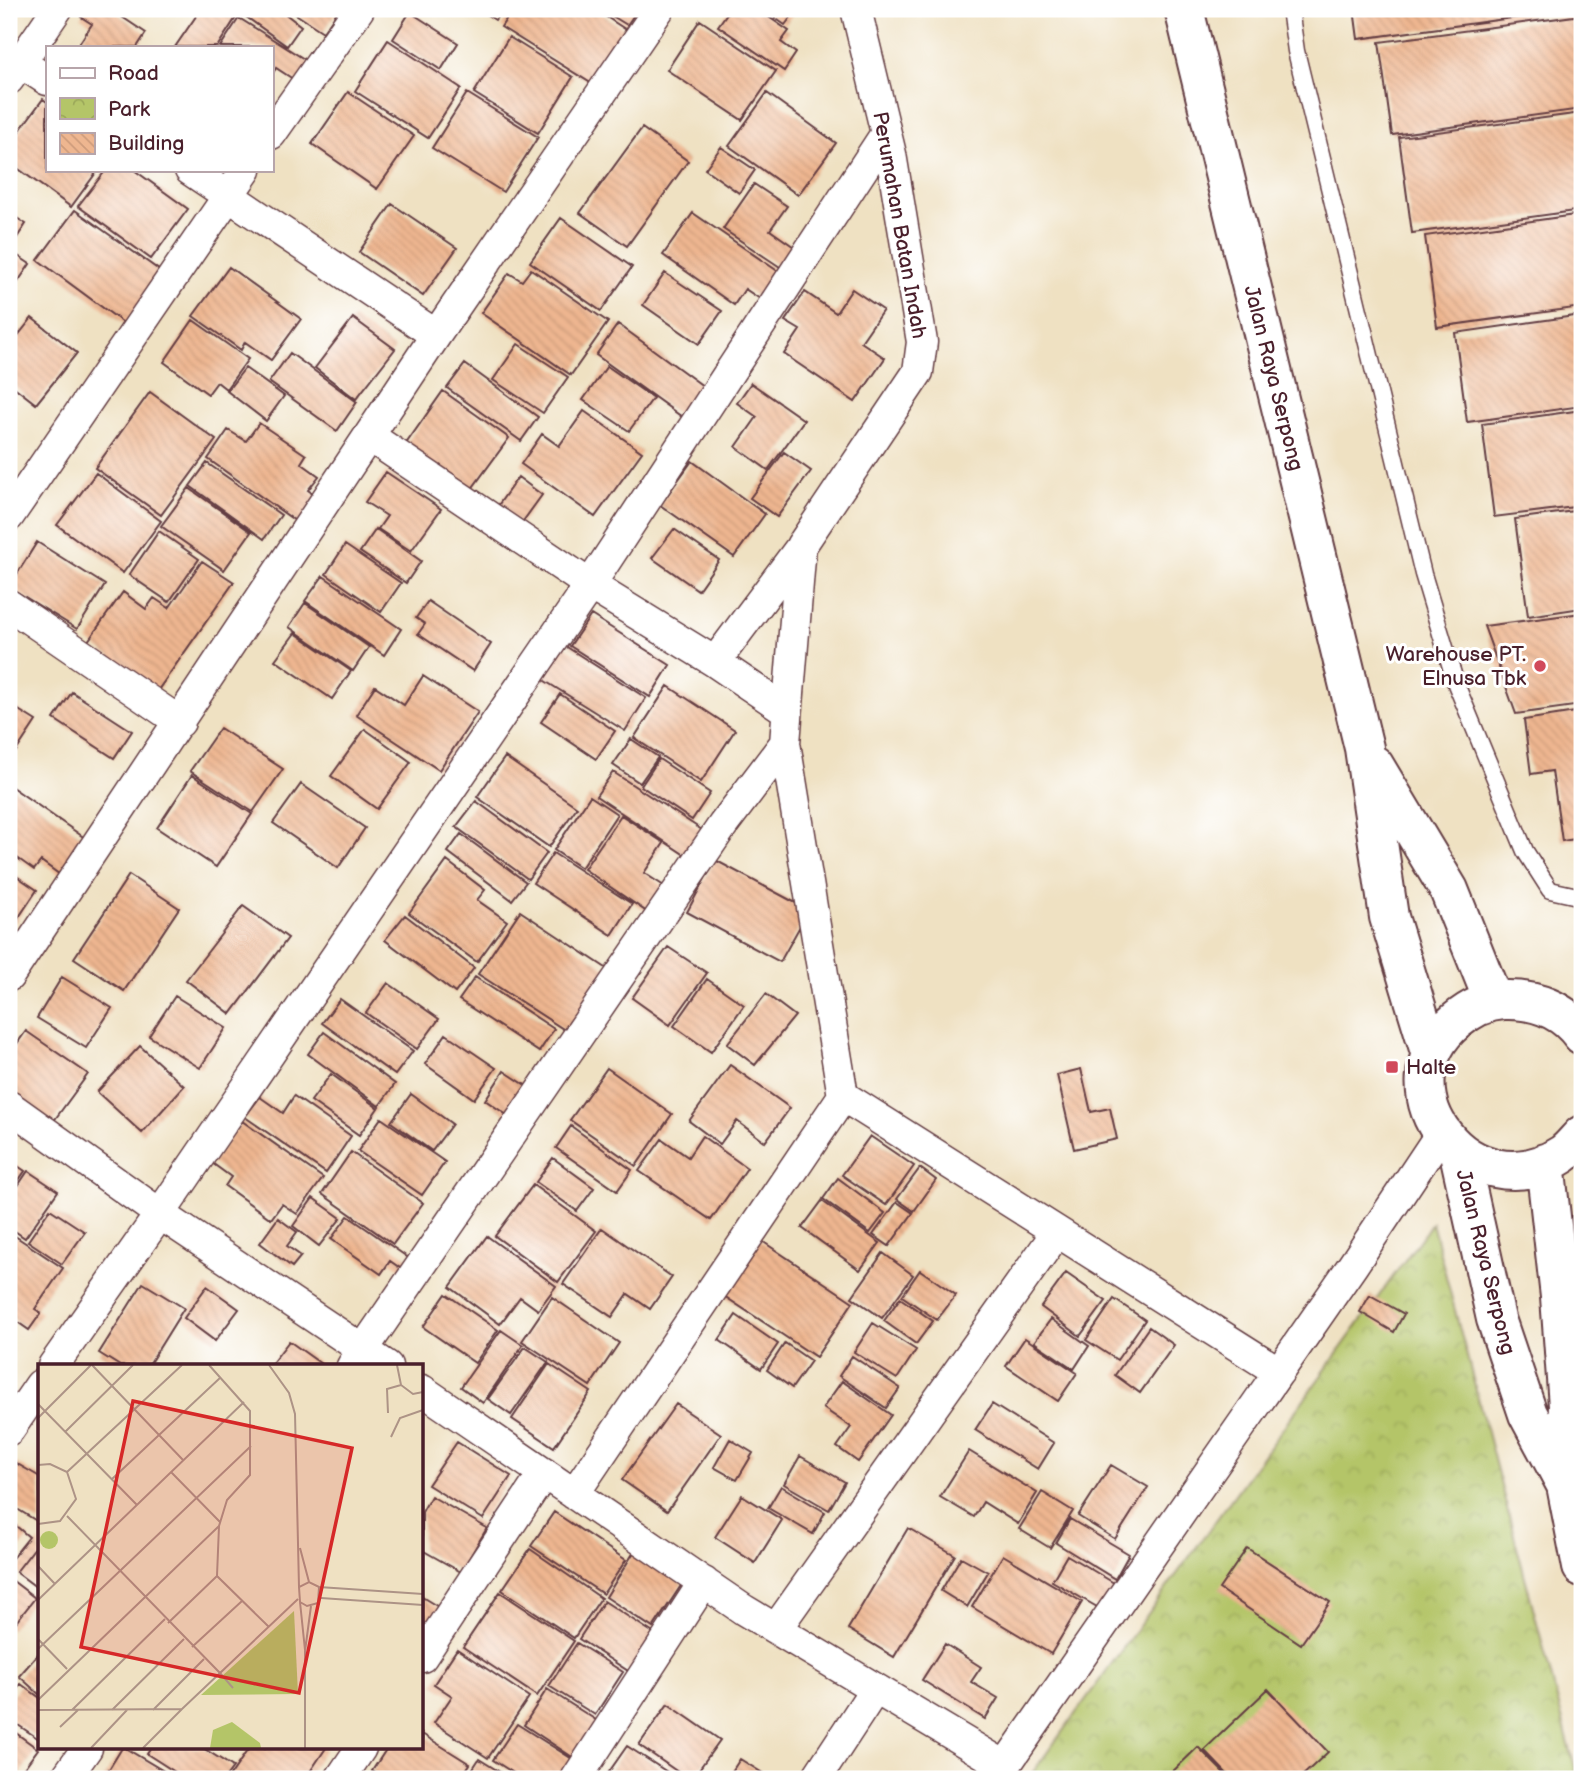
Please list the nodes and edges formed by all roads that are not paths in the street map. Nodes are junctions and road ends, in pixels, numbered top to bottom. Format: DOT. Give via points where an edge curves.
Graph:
graph roads {
  1 [pos="57,9"];
  2 [pos="359,9"];
  3 [pos="659,9"];
  4 [pos="856,9"];
  5 [pos="1184,9"];
  6 [pos="1290,9"];
  7 [pos="13,66"];
  8 [pos="46,80"];
  9 [pos="273,131"];
  10 [pos="886,135"];
  11 [pos="193,172"];
  12 [pos="245,172"];
  13 [pos="229,194"];
  14 [pos="436,335"];
  15 [pos="369,436"];
  16 [pos="9,516"];
  17 [pos="801,546"];
  18 [pos="590,585"];
  19 [pos="9,605"];
  20 [pos="715,662"];
  21 [pos="786,710"];
  22 [pos="180,722"];
  23 [pos="785,743"];
  24 [pos="1364,748"];
  25 [pos="1582,897"];
  26 [pos="9,976"];
  27 [pos="1493,1000"];
  28 [pos="1579,1027"];
  29 [pos="1430,1052"];
  30 [pos="843,1096"];
  31 [pos="9,1106"];
  32 [pos="1582,1135"];
  33 [pos="1450,1143"];
  34 [pos="1545,1163"];
  35 [pos="160,1214"];
  36 [pos="1057,1232"];
  37 [pos="367,1361"];
  38 [pos="54,1364"];
  39 [pos="1279,1373"];
  40 [pos="38,1388"];
  41 [pos="424,1391"];
  42 [pos="9,1430"];
  43 [pos="544,1473"];
  44 [pos="1566,1485"];
  45 [pos="574,1494"];
  46 [pos="1582,1567"];
  47 [pos="704,1582"];
  48 [pos="776,1629"];
  49 [pos="424,1654"];
  50 [pos="875,1689"];
  51 [pos="86,1750"];
  52 [pos="360,1750"];
  53 [pos="1008,1775"];
  54 [pos="65,1779"];
  55 [pos="340,1779"];
  56 [pos="576,1779"];
  57 [pos="816,1779"];
  1 -- 7 [label="street"];
  2 -- 9 [label="street"];
  3 -- 14 [label="street"];
  4 -- 10 [label="street, Perumahan Batan Indah"];
  5 -- 24 [label="main road, Jalan Raya Serpong"];
  6 -- 25 [label="lane" via="1423,574 1456,684 1525,851 1550,890"];
  7 -- 8 [label="street"];
  10 -- 17 [label="street, Perumahan Batan Indah" via="922,342 918,372"];
  10 -- 18 [label="street"];
  11 -- 13 [label="street"];
  12 -- 13 [label="street"];
  13 -- 14 [label="street"];
  13 -- 16 [label="street"];
  14 -- 15 [label="street"];
  15 -- 18 [label="street"];
  15 -- 22 [label="street"];
  17 -- 20 [label="street"];
  17 -- 21 [label="street, Perumahan Batan Indah"];
  18 -- 20 [label="street"];
  18 -- 35 [label="street"];
  19 -- 22 [label="street"];
  20 -- 21 [label="street"];
  21 -- 23 [label="street, Perumahan Batan Indah"];
  22 -- 26 [label="street"];
  23 -- 30 [label="street, Perumahan Batan Indah"];
  23 -- 37 [label="street" via="723,825"];
  24 -- 27 [label="main road, Jalan Raya Serpong" via="1449,890"];
  24 -- 29 [label="main road, Jalan Raya Serpong" via="1389,917"];
  27 -- 28 [label="main road" via="1524,1000 1551,1007"];
  27 -- 29 [label="main road" via="1465,1013"];
  29 -- 33 [label="main road, Jalan Raya Serpong" via="1426,1079 1429,1107"];
  30 -- 36 [label="street"];
  30 -- 45 [label="street"];
  31 -- 35 [label="street"];
  32 -- 34 [label="main road" via="1565,1153"];
  33 -- 34 [label="main road" via="1485,1166 1513,1171"];
  33 -- 39 [label="street"];
  33 -- 44 [label="main road, Jalan Raya Serpong" via="1496,1320 1528,1414"];
  34 -- 44 [label="main road, Jalan Raya Serpong" via="1567,1392"];
  35 -- 37 [label="street"];
  35 -- 38 [label="street"];
  36 -- 39 [label="street"];
  36 -- 48 [label="street"];
  39 -- 53 [label="street"];
  40 -- 42 [label="street"];
  41 -- 43 [label="street"];
  43 -- 45 [label="street"];
  43 -- 49 [label="street"];
  44 -- 46 [label="main road, Jalan Raya Serpong"];
  45 -- 47 [label="street"];
  47 -- 48 [label="street"];
  47 -- 56 [label="street"];
  48 -- 50 [label="street"];
  50 -- 53 [label="street"];
  50 -- 57 [label="street"];
  51 -- 54 [label="street"];
  52 -- 55 [label="street"];
}
